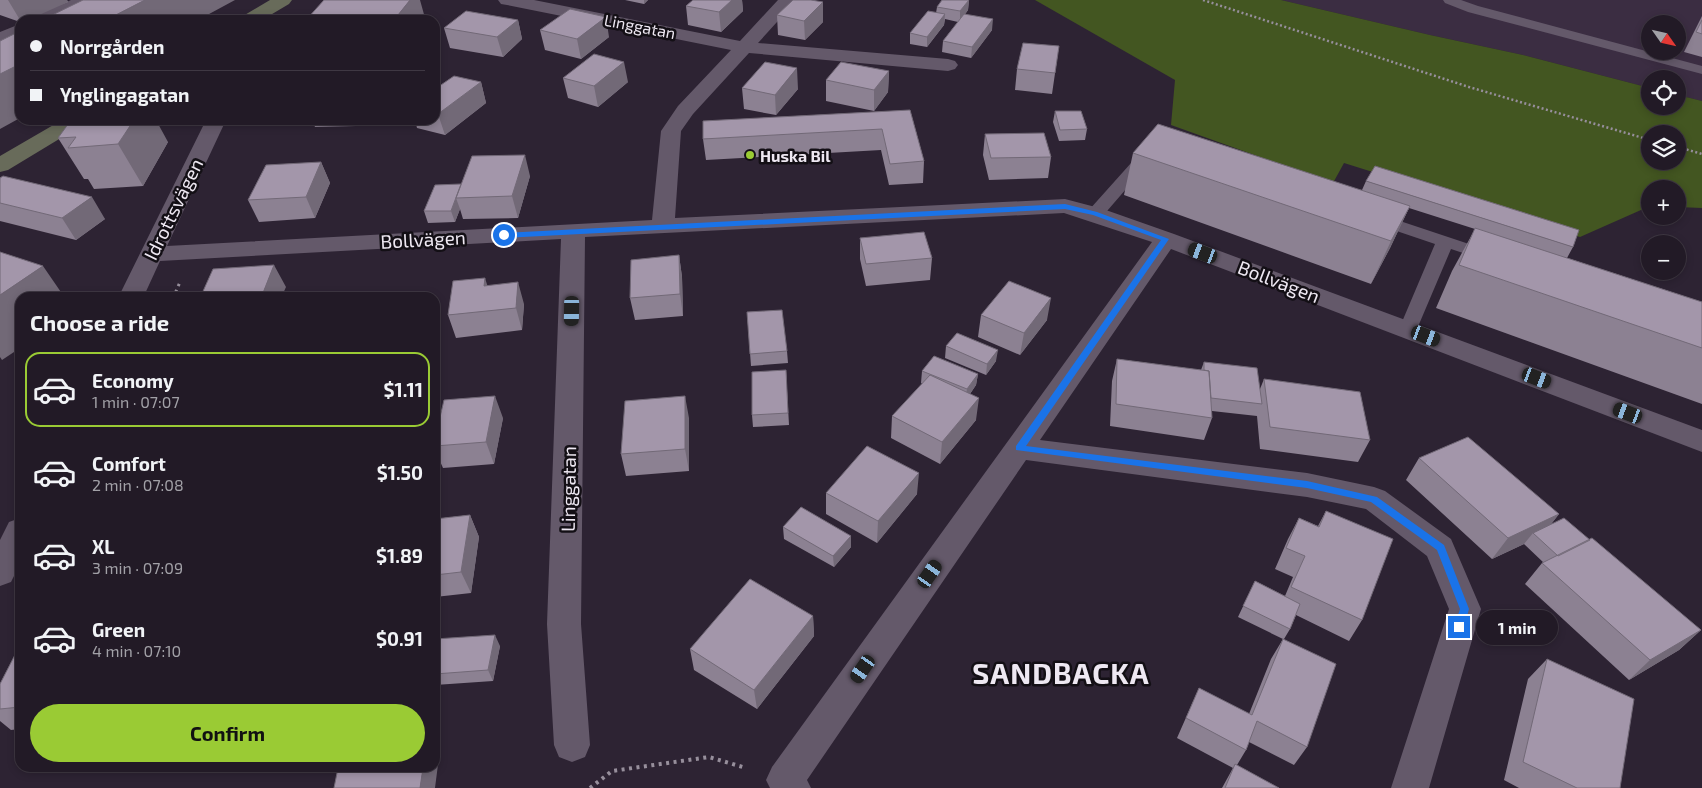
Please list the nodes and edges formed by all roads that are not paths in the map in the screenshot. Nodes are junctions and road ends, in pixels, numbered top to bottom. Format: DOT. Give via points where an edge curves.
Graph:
graph roads {
  1 [pos="82,0"];
  2 [pos="283,0"];
  3 [pos="507,0"];
  4 [pos="788,0"];
  5 [pos="1449,0"];
  6 [pos="48,15"];
  7 [pos="258,15"];
  8 [pos="0,22"];
  9 [pos="15,27"];
  10 [pos="15,30"];
  11 [pos="0,37"];
  12 [pos="744,47"];
  13 [pos="948,65"];
  14 [pos="1702,70"];
  15 [pos="68,125"];
  16 [pos="214,125"];
  17 [pos="1156,145"];
  18 [pos="0,165"];
  19 [pos="1095,214"];
  20 [pos="1361,214"];
  21 [pos="663,226"];
  22 [pos="573,232"];
  23 [pos="1166,239"];
  24 [pos="1445,242"];
  25 [pos="152,254"];
  26 [pos="1509,262"];
  27 [pos="133,292"];
  28 [pos="1408,329"];
  29 [pos="1702,440"];
  30 [pos="1019,448"];
  31 [pos="15,542"];
  32 [pos="0,573"];
  33 [pos="572,745"];
  34 [pos="789,784"];
  35 [pos="1410,788"];
  1 -- 6 [label="lane"];
  2 -- 7 [label="main road"];
  3 -- 12 [label="street, Linggatan"];
  4 -- 12 [label="street"];
  5 -- 14 [label="lane"];
  8 -- 9 [label="lane"];
  10 -- 11 [label="lane"];
  12 -- 13 [label="street, Linggatan"];
  12 -- 21 [label="street" via="685,110 671,131"];
  15 -- 18 [label="main road"];
  16 -- 25 [label="street, Idrottsvägen"];
  17 -- 19 [label="lane"];
  19 -- 21 [label="street, Bollvägen" via="1065,206"];
  19 -- 23 [label="street, Bollvägen"];
  20 -- 24 [label="lane"];
  21 -- 22 [label="street, Bollvägen"];
  22 -- 25 [label="street, Bollvägen"];
  22 -- 33 [label="street, Linggatan" via="564,624"];
  23 -- 28 [label="street, Bollvägen"];
  23 -- 30 [label="street"];
  24 -- 26 [label="lane"];
  24 -- 28 [label="lane"];
  25 -- 27 [label="street, Idrottsvägen"];
  28 -- 29 [label="street, Bollvägen"];
  30 -- 34 [label="street"];
  30 -- 35 [label="street" via="1307,485 1374,499 1440,548 1465,609"];
  31 -- 32 [label="street"];
}
